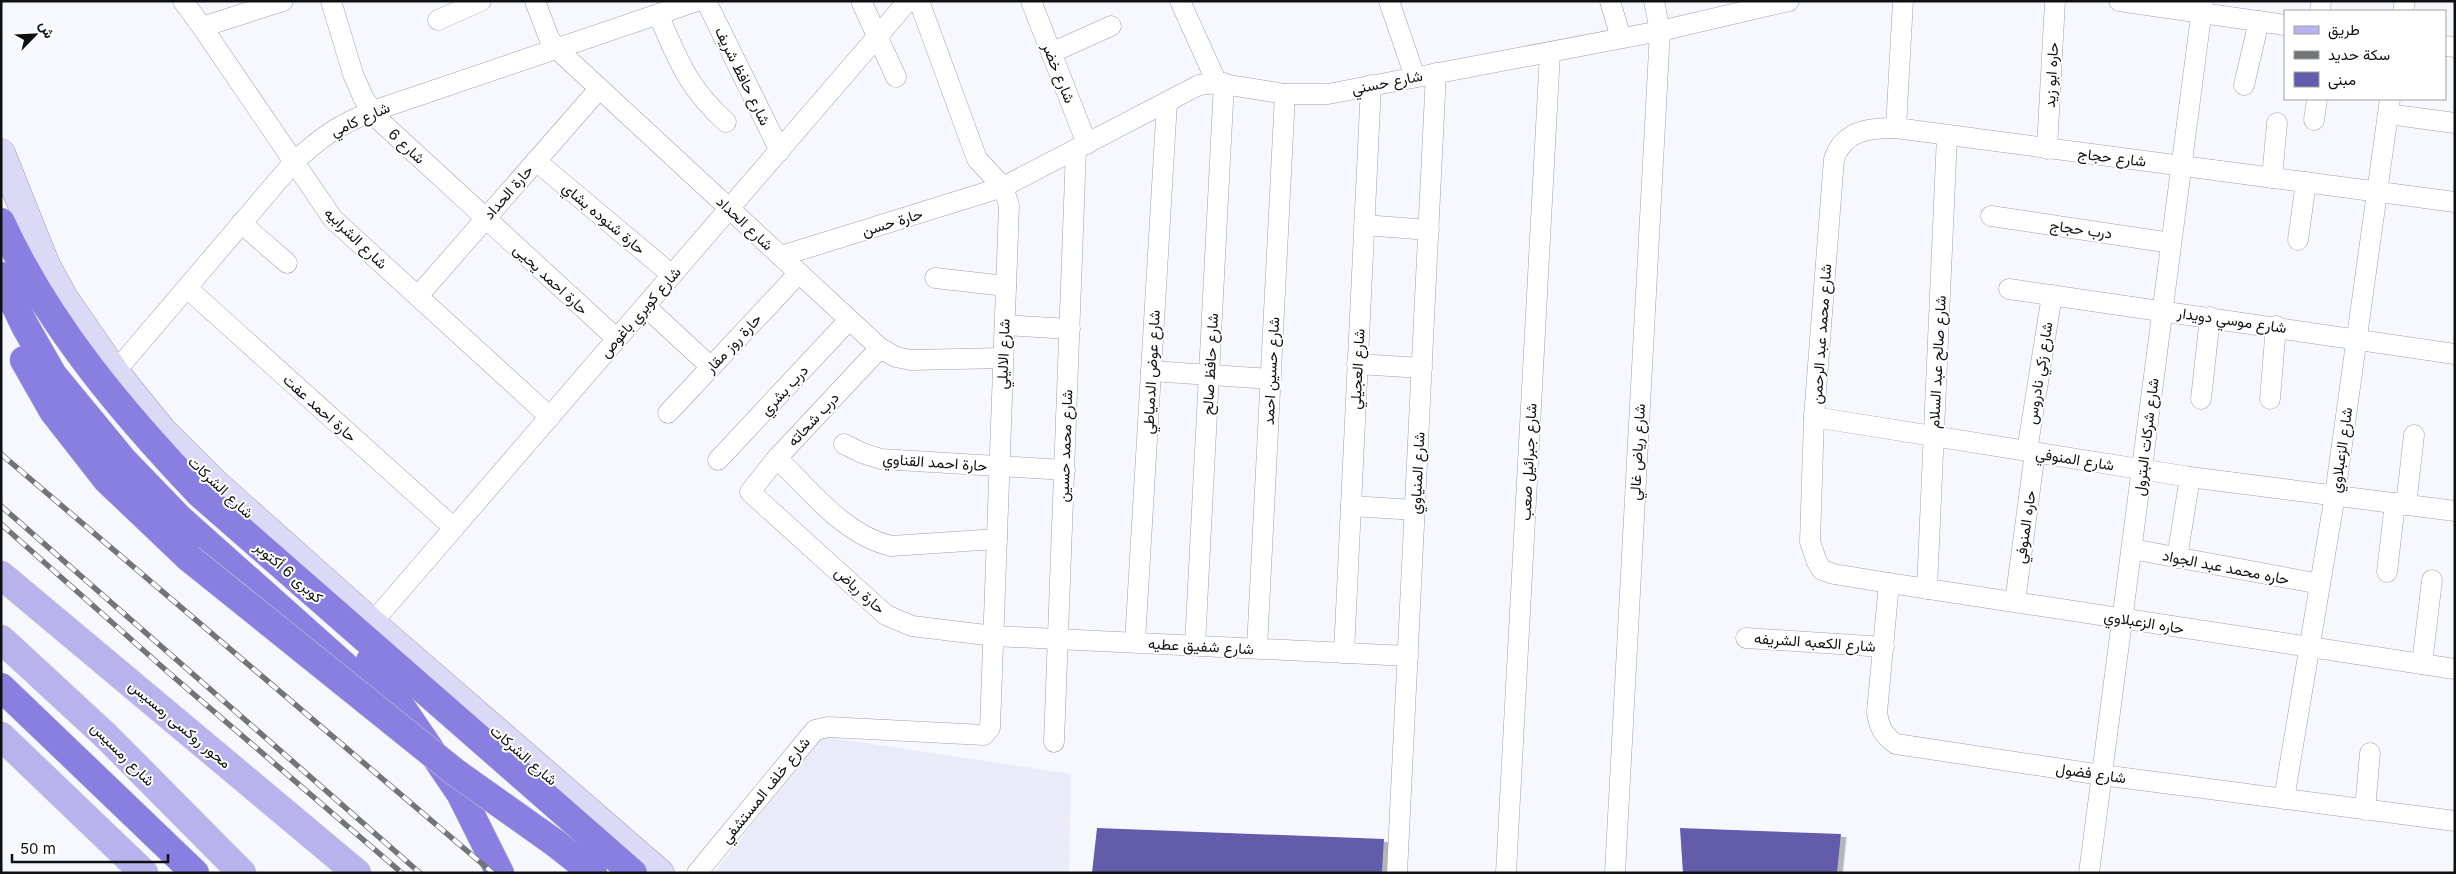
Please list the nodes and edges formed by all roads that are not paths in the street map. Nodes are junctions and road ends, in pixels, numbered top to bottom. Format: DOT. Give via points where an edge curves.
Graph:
graph roads {
  1 [pos="183,1"];
  2 [pos="284,1"];
  3 [pos="331,1"];
  4 [pos="481,1"];
  5 [pos="535,1"];
  6 [pos="697,1"];
  7 [pos="706,1"];
  8 [pos="908,1"];
  9 [pos="919,1"];
  10 [pos="1031,1"];
  11 [pos="1180,1"];
  12 [pos="1390,1"];
  13 [pos="1610,1"];
  14 [pos="1654,1"];
  15 [pos="1903,1"];
  16 [pos="2055,1"];
  17 [pos="2119,1"];
  18 [pos="1781,2"];
  19 [pos="862,3"];
  20 [pos="2202,7"];
  21 [pos="658,14"];
  22 [pos="438,20"];
  23 [pos="2259,21"];
  24 [pos="2284,25"];
  25 [pos="1111,26"];
  26 [pos="202,27"];
  27 [pos="1660,31"];
  28 [pos="877,37"];
  29 [pos="1621,38"];
  30 [pos="557,49"];
  31 [pos="1051,52"];
  32 [pos="1550,52"];
  33 [pos="1436,73"];
  34 [pos="896,77"];
  35 [pos="1415,77"];
  36 [pos="1220,83"];
  37 [pos="1371,85"];
  38 [pos="2244,85"];
  39 [pos="599,88"];
  40 [pos="1285,94"];
  41 [pos="2317,100"];
  42 [pos="1167,102"];
  43 [pos="2389,106"];
  44 [pos="373,110"];
  45 [pos="2314,120"];
  46 [pos="726,122"];
  47 [pos="2277,122"];
  48 [pos="2455,123"];
  49 [pos="1896,128"];
  50 [pos="1947,136"];
  51 [pos="1082,147"];
  52 [pos="2046,149"];
  53 [pos="780,151"];
  54 [pos="1,153"];
  55 [pos="536,161"];
  56 [pos="293,163"];
  57 [pos="2180,166"];
  58 [pos="1,177"];
  59 [pos="2272,178"];
  60 [pos="2306,182"];
  61 [pos="1004,187"];
  62 [pos="2377,192"];
  63 [pos="2455,202"];
  64 [pos="729,209"];
  65 [pos="1991,216"];
  66 [pos="486,218"];
  67 [pos="1,222"];
  68 [pos="241,224"];
  69 [pos="1364,226"];
  70 [pos="1429,230"];
  71 [pos="2298,240"];
  72 [pos="2171,243"];
  73 [pos="781,256"];
  74 [pos="287,263"];
  75 [pos="799,273"];
  76 [pos="672,275"];
  77 [pos="1,276"];
  78 [pos="935,278"];
  79 [pos="1006,286"];
  80 [pos="186,288"];
  81 [pos="2009,289"];
  82 [pos="2052,295"];
  83 [pos="418,296"];
  84 [pos="645,306"];
  85 [pos="2162,310"];
  86 [pos="1,317"];
  87 [pos="2210,317"];
  88 [pos="849,320"];
  89 [pos="1004,325"];
  90 [pos="2276,326"];
  91 [pos="1070,329"];
  92 [pos="617,339"];
  93 [pos="2356,340"];
  94 [pos="880,348"];
  95 [pos="2455,354"];
  96 [pos="1003,358"];
  97 [pos="1358,364"];
  98 [pos="710,367"];
  99 [pos="1422,368"];
  100 [pos="1151,371"];
  101 [pos="115,372"];
  102 [pos="1209,375"];
  103 [pos="1271,379"];
  104 [pos="2201,399"];
  105 [pos="2270,399"];
  106 [pos="668,413"];
  107 [pos="550,417"];
  108 [pos="1814,418"];
  109 [pos="2414,435"];
  110 [pos="1934,436"];
  111 [pos="844,444"];
  112 [pos="2031,452"];
  113 [pos="777,458"];
  114 [pos="718,460"];
  115 [pos="1000,466"];
  116 [pos="1064,470"];
  117 [pos="2142,470"];
  118 [pos="2190,477"];
  119 [pos="750,492"];
  120 [pos="2335,495"];
  121 [pos="2400,504"];
  122 [pos="1351,506"];
  123 [pos="1415,510"];
  124 [pos="2455,511"];
  125 [pos="454,528"];
  126 [pos="997,539"];
  127 [pos="2132,549"];
  128 [pos="2177,558"];
  129 [pos="2387,572"];
  130 [pos="1834,574"];
  131 [pos="1,575"];
  132 [pos="2432,580"];
  133 [pos="1889,583"];
  134 [pos="2320,584"];
  135 [pos="1927,589"];
  136 [pos="2014,602"];
  137 [pos="341,618"];
  138 [pos="2123,618"];
  139 [pos="372,624"];
  140 [pos="994,636"];
  141 [pos="1746,638"];
  142 [pos="1,639"];
  143 [pos="1058,639"];
  144 [pos="1135,642"];
  145 [pos="1195,645"];
  146 [pos="1884,647"];
  147 [pos="2309,647"];
  148 [pos="1257,648"];
  149 [pos="1344,652"];
  150 [pos="1408,656"];
  151 [pos="2422,664"];
  152 [pos="2455,669"];
  153 [pos="1,687"];
  154 [pos="990,728"];
  155 [pos="1,736"];
  156 [pos="1054,742"];
  157 [pos="2370,754"];
  158 [pos="2102,775"];
  159 [pos="460,793"];
  160 [pos="2284,799"];
  161 [pos="2365,810"];
  162 [pos="2455,821"];
  163 [pos="144,873"];
  164 [pos="195,873"];
  165 [pos="242,873"];
  166 [pos="357,873"];
  167 [pos="500,873"];
  168 [pos="593,873"];
  169 [pos="633,873"];
  170 [pos="645,873"];
  171 [pos="660,873"];
  172 [pos="697,873"];
  173 [pos="1397,873"];
  174 [pos="1506,873"];
  175 [pos="1615,873"];
  176 [pos="2089,873"];
  1 -- 26 [label="street, شارع الشرابيه"];
  2 -- 26 [label="street"];
  3 -- 44 [label="street, شارع 6" via="353,74 364,99"];
  4 -- 22 [label="street"];
  5 -- 30 [label="street, شارع الحداد" via="549,38"];
  6 -- 21 [label="street, شارع كامي"];
  7 -- 53 [label="street, شارع حافظ شريف"];
  8 -- 28 [label="street, شارع كوبري باغوص"];
  9 -- 61 [label="street" via="977,159"];
  10 -- 31 [label="street, شارع خضر"];
  11 -- 36 [label="street"];
  12 -- 35 [label="street"];
  13 -- 29 [label="street"];
  14 -- 27 [label="street, شارع رياض غالي"];
  15 -- 49 [label="street"];
  16 -- 52 [label="street, حاره ابو زيد"];
  17 -- 20 [label="street"];
  18 -- 27 [label="street, شارع حسني"];
  19 -- 28 [label="street"];
  20 -- 23 [label="street"];
  20 -- 57 [label="street, شارع شركات البترول"];
  21 -- 30 [label="street, شارع كامي"];
  21 -- 46 [label="street" via="683,72 695,91"];
  23 -- 24 [label="street"];
  23 -- 38 [label="street"];
  25 -- 31 [label="street"];
  26 -- 56 [label="street, شارع الشرابيه"];
  27 -- 29 [label="street, شارع حسني"];
  27 -- 175 [label="street, شارع رياض غالي"];
  28 -- 34 [label="street"];
  28 -- 53 [label="street, شارع كوبري باغوص"];
  29 -- 32 [label="street, شارع حسني"];
  30 -- 39 [label="street, شارع الحداد"];
  30 -- 44 [label="street, شارع كامي"];
  31 -- 51 [label="street, شارع خضر"];
  32 -- 33 [label="street, شارع حسني"];
  32 -- 174 [label="street, شارع جبرائيل صعب"];
  33 -- 35 [label="street, شارع حسني"];
  33 -- 70 [label="street, شارع المنياوي"];
  35 -- 37 [label="street, شارع حسني"];
  36 -- 40 [label="street, شارع حسني"];
  36 -- 42 [label="street, شارع حسني" via="1199,85"];
  36 -- 102 [label="street, شارع حافظ صالح"];
  37 -- 40 [label="street, شارع حسني" via="1328,94"];
  37 -- 69 [label="street, شارع العجيلي"];
  39 -- 55 [label="street, حارة الحداد"];
  39 -- 64 [label="street, شارع الحداد"];
  40 -- 103 [label="street, شارع حسين احمد"];
  41 -- 45 [label="street"];
  42 -- 51 [label="street, شارع حسني"];
  42 -- 100 [label="street, شارع عوض الدمياطي"];
  43 -- 48 [label="street"];
  43 -- 62 [label="street, شارع الزعبلاوي"];
  44 -- 56 [label="street, شارع كامي" via="344,122 320,138"];
  44 -- 66 [label="street, شارع 6" via="380,121"];
  47 -- 59 [label="street"];
  49 -- 50 [label="street, شارع حجاج"];
  49 -- 108 [label="street, شارع محمد عبد الرحمن" via="1876,128 1853,134 1844,140 1834,159"];
  50 -- 52 [label="street, شارع حجاج"];
  50 -- 110 [label="street, شارع صالح عبد السلام"];
  51 -- 61 [label="street, شارع حسني"];
  51 -- 91 [label="street, شارع محمد حسين"];
  52 -- 57 [label="street, شارع حجاج"];
  53 -- 64 [label="street, شارع كوبري باغوص"];
  54 -- 101 [label="main road, شارع الشركات" via="46,265 64,298"];
  55 -- 66 [label="street, حارة الحداد"];
  55 -- 76 [label="street, حارة شنوده بشاي"];
  56 -- 68 [label="street, شارع كامي"];
  56 -- 83 [label="street, شارع الشرابيه" via="333,219"];
  57 -- 59 [label="street, شارع حجاج"];
  57 -- 72 [label="street, شارع شركات البترول"];
  58 -- 170 [label="main road, شارع الشركات" via="18,224 52,297 97,364 143,421 172,452 346,610"];
  59 -- 60 [label="street, شارع حجاج"];
  60 -- 62 [label="street, شارع حجاج"];
  60 -- 71 [label="street"];
  61 -- 73 [label="street, حارة حسن"];
  61 -- 79 [label="street, شارع الاليلي" via="1009,205"];
  62 -- 63 [label="street, شارع حجاج"];
  62 -- 93 [label="street, شارع الزعبلاوي"];
  64 -- 73 [label="street, شارع الحداد"];
  64 -- 76 [label="street, شارع كوبري باغوص"];
  65 -- 72 [label="street, درب حجاج"];
  66 -- 83 [label="street, حارة الحداد"];
  66 -- 92 [label="street, حارة احمد يحيى"];
  67 -- 137 [label="highway, كوبرى 6 أكتوبر" via="45,301 91,370 142,434 200,494"];
  68 -- 74 [label="street"];
  68 -- 80 [label="street, شارع كامي"];
  69 -- 70 [label="street"];
  69 -- 97 [label="street, شارع العجيلي"];
  70 -- 99 [label="street, شارع المنياوي"];
  72 -- 85 [label="street, شارع شركات البترول"];
  73 -- 75 [label="street, شارع الحداد"];
  75 -- 88 [label="street, شارع الحداد"];
  75 -- 98 [label="street, حارة روز مقار"];
  76 -- 84 [label="street, شارع كوبري باغوص"];
  77 -- 159 [label="highway, bridge" via="53,375 122,460 179,518 371,689 407,727"];
  78 -- 79 [label="street"];
  79 -- 89 [label="street, شارع الاليلي"];
  80 -- 101 [label="street, شارع كامي"];
  80 -- 125 [label="street, حارة احمد عفت"];
  81 -- 82 [label="street, شارع موسي دويدار"];
  82 -- 85 [label="street, شارع موسي دويدار"];
  82 -- 112 [label="street, شارع زكي نادروس"];
  83 -- 107 [label="street, شارع الشرابيه"];
  84 -- 92 [label="street, شارع كوبري باغوص"];
  84 -- 98 [label="street"];
  85 -- 87 [label="street, شارع موسي دويدار"];
  85 -- 117 [label="street, شارع شركات البترول"];
  86 -- 168 [label="highway, bridge" via="53,411 107,480 189,558 455,772"];
  87 -- 90 [label="street, شارع موسي دويدار"];
  87 -- 104 [label="street"];
  88 -- 94 [label="street, شارع الحداد"];
  88 -- 114 [label="street, درب بشري"];
  89 -- 91 [label="street"];
  89 -- 96 [label="street, شارع الاليلي"];
  90 -- 93 [label="street, شارع موسي دويدار"];
  90 -- 105 [label="street"];
  91 -- 116 [label="street, شارع محمد حسين"];
  92 -- 107 [label="street, شارع كوبري باغوص"];
  93 -- 95 [label="street, شارع موسي دويدار"];
  93 -- 120 [label="street, شارع الزعبلاوي"];
  94 -- 96 [label="street, شارع الحداد" via="896,358 911,360"];
  94 -- 113 [label="street, درب شحاته"];
  96 -- 115 [label="street, شارع الاليلي"];
  97 -- 99 [label="street"];
  97 -- 122 [label="street, شارع العجيلي"];
  98 -- 106 [label="street, حارة روز مقار"];
  99 -- 123 [label="street, شارع المنياوي"];
  100 -- 102 [label="street"];
  100 -- 144 [label="street, شارع عوض الدمياطي"];
  101 -- 139 [label="main road, شارع الشركات" via="162,430 215,483"];
  102 -- 103 [label="street"];
  102 -- 145 [label="street, شارع حافظ صالح"];
  103 -- 148 [label="street, شارع حسين احمد"];
  107 -- 125 [label="street, شارع كوبري باغوص"];
  108 -- 110 [label="street, شارع المنوفي"];
  108 -- 130 [label="street, شارع محمد عبد الرحمن" via="1810,542 1822,570"];
  109 -- 121 [label="street"];
  110 -- 112 [label="street, شارع المنوفي"];
  110 -- 135 [label="street, شارع صالح عبد السلام"];
  111 -- 115 [label="street, حارة احمد القناوي" via="881,459"];
  112 -- 117 [label="street, شارع المنوفي"];
  112 -- 136 [label="street, حاره المنوفي"];
  113 -- 119 [label="street, درب شحاته"];
  113 -- 126 [label="street" via="838,516 874,542 891,546"];
  115 -- 116 [label="street, حارة احمد القناوي"];
  115 -- 126 [label="street, شارع الاليلي"];
  116 -- 143 [label="street, شارع محمد حسين"];
  117 -- 118 [label="street, شارع المنوفي"];
  117 -- 127 [label="street, شارع شركات البترول"];
  118 -- 120 [label="street, شارع المنوفي"];
  118 -- 128 [label="street"];
  119 -- 140 [label="street, حارة رياض" via="896,621 912,626"];
  120 -- 121 [label="street, شارع المنوفي"];
  120 -- 134 [label="street, شارع الزعبلاوي"];
  121 -- 124 [label="street, شارع المنوفي"];
  121 -- 129 [label="street"];
  122 -- 123 [label="street"];
  122 -- 149 [label="street, شارع العجيلي"];
  123 -- 150 [label="street, شارع المنياوي"];
  125 -- 139 [label="street, شارع كوبري باغوص"];
  126 -- 140 [label="street, شارع الاليلي"];
  127 -- 128 [label="street, حاره محمد عبد الجواد"];
  127 -- 138 [label="street, شارع شركات البترول"];
  128 -- 134 [label="street, حاره محمد عبد الجواد"];
  130 -- 133 [label="street, حاره الزعبلاوي"];
  131 -- 166 [label="main road, محور روكسى رمسيس"];
  132 -- 151 [label="street"];
  133 -- 135 [label="street, حاره الزعبلاوي"];
  133 -- 146 [label="street, شارع فضول"];
  134 -- 147 [label="street, شارع الزعبلاوي"];
  135 -- 136 [label="street, حاره الزعبلاوي"];
  136 -- 138 [label="street, حاره الزعبلاوي"];
  137 -- 159 [label="highway, bridge"];
  137 -- 169 [label="highway, كوبرى 6 أكتوبر"];
  138 -- 147 [label="street, حاره الزعبلاوي"];
  138 -- 158 [label="street, شارع شركات البترول"];
  139 -- 171 [label="main road, شارع الشركات"];
  140 -- 143 [label="street, شارع شفيق عطيه"];
  140 -- 154 [label="street, شارع الاليلي"];
  141 -- 146 [label="street, شارع الكعبه الشريفه"];
  142 -- 165 [label="main road, شارع رمسيس" via="106,736"];
  143 -- 144 [label="street, شارع شفيق عطيه"];
  143 -- 156 [label="street, شارع محمد حسين"];
  144 -- 145 [label="street, شارع شفيق عطيه"];
  145 -- 148 [label="street, شارع شفيق عطيه"];
  146 -- 158 [label="street, شارع فضول" via="1878,725 1885,737 1896,744"];
  147 -- 151 [label="street, حاره الزعبلاوي"];
  147 -- 160 [label="street, شارع الزعبلاوي"];
  148 -- 149 [label="street, شارع شفيق عطيه"];
  149 -- 150 [label="street, شارع شفيق عطيه"];
  150 -- 173 [label="street, شارع المنياوي"];
  151 -- 152 [label="street, حاره الزعبلاوي"];
  153 -- 164 [label="highway"];
  154 -- 172 [label="street, شارع خلف المستشفي" via="984,735 828,727 815,730"];
  155 -- 163 [label="main road"];
  157 -- 161 [label="street"];
  158 -- 160 [label="street, شارع فضول"];
  158 -- 176 [label="street, شارع شركات البترول"];
  159 -- 167 [label="highway"];
  160 -- 161 [label="street, شارع فضول"];
  161 -- 162 [label="street, شارع فضول"];
}
